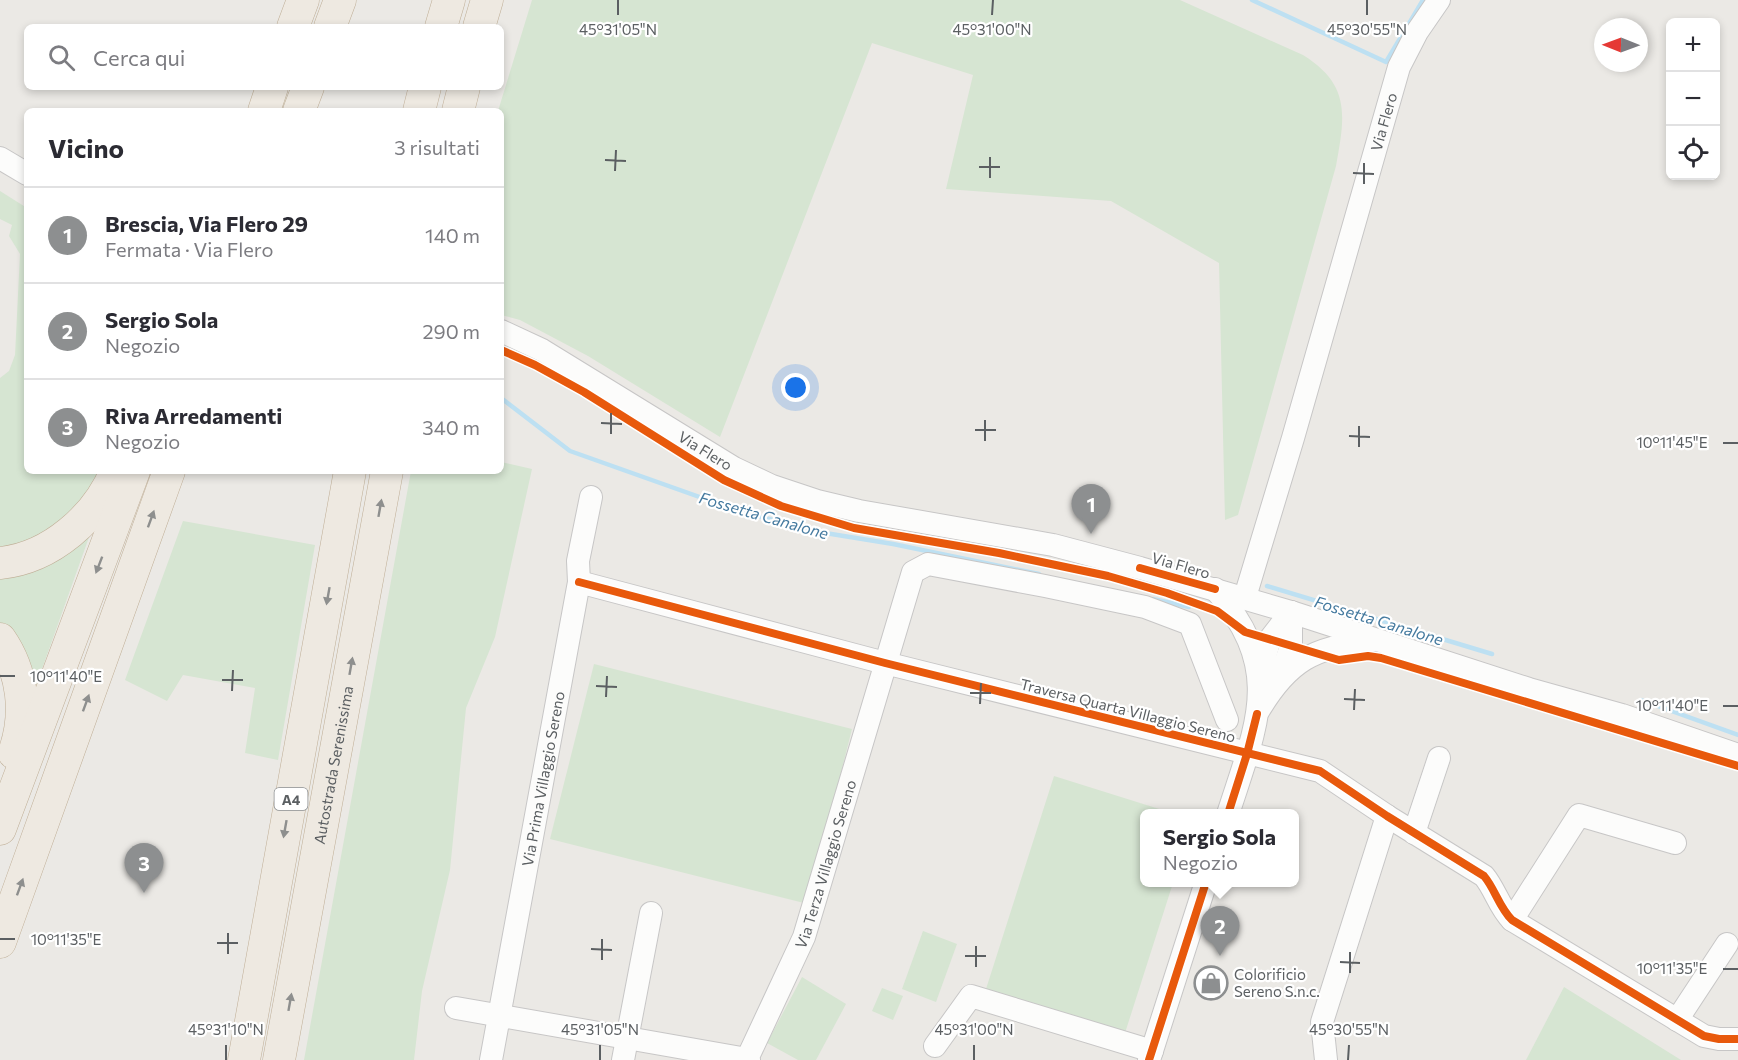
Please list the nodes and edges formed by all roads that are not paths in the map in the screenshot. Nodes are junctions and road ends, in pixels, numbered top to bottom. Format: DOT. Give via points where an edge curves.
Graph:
graph roads {
  1 [pos="340,0"];
  2 [pos="449,0"];
  3 [pos="487,0"];
  4 [pos="1439,0"];
  5 [pos="331,24"];
  6 [pos="442,24"];
  7 [pos="480,24"];
  8 [pos="271,90"];
  9 [pos="307,90"];
  10 [pos="424,90"];
  11 [pos="463,90"];
  12 [pos="265,108"];
  13 [pos="300,108"];
  14 [pos="419,108"];
  15 [pos="459,108"];
  16 [pos="0,158"];
  17 [pos="24,172"];
  18 [pos="504,333"];
  19 [pos="114,474"];
  20 [pos="133,474"];
  21 [pos="168,474"];
  22 [pos="349,474"];
  23 [pos="386,474"];
  24 [pos="591,497"];
  25 [pos="0,563"];
  26 [pos="579,582"];
  27 [pos="1215,589"];
  28 [pos="1245,597"];
  29 [pos="1291,612"];
  30 [pos="0,639"];
  31 [pos="1380,640"];
  32 [pos="885,663"];
  33 [pos="1269,679"];
  34 [pos="1227,720"];
  35 [pos="1247,754"];
  36 [pos="1738,754"];
  37 [pos="1439,758"];
  38 [pos="0,794"];
  39 [pos="1229,809"];
  40 [pos="1387,816"];
  41 [pos="0,829"];
  42 [pos="1414,833"];
  43 [pos="1675,843"];
  44 [pos="1204,887"];
  45 [pos="651,913"];
  46 [pos="1512,920"];
  47 [pos="0,942"];
  48 [pos="1727,944"];
  49 [pos="456,1008"];
  50 [pos="500,1014"];
  51 [pos="1677,1020"];
  52 [pos="628,1037"];
  53 [pos="1738,1039"];
  54 [pos="935,1046"];
  55 [pos="1150,1056"];
  56 [pos="748,1059"];
  57 [pos="244,1060"];
  58 [pos="279,1060"];
  59 [pos="491,1060"];
  60 [pos="623,1060"];
  61 [pos="1326,1060"];
  1 -- 5 [label="highway"];
  2 -- 6 [label="highway"];
  3 -- 7 [label="highway"];
  4 -- 28 [label="street, Via Flero" via="1399,67"];
  8 -- 12 [label="highway"];
  9 -- 13 [label="highway"];
  10 -- 14 [label="highway"];
  11 -- 15 [label="highway"];
  16 -- 17 [label="street"];
  18 -- 27 [label="street, Via Flero" via="542,350 734,468 772,486 859,511 1053,545"];
  19 -- 25 [label="highway" via="94,509 71,532 34,553"];
  20 -- 41 [label="highway, one-way"];
  47 -- 21 [label="highway, one-way"];
  22 -- 57 [label="highway, A4, one-way"];
  58 -- 23 [label="highway, Autostrada Serenissima / A4, one-way"];
  24 -- 26 [label="street, Via Prima Villaggio Sereno" via="578,561"];
  26 -- 32 [label="street, Traversa Quarta Villaggio Sereno"];
  26 -- 50 [label="street, Via Prima Villaggio Sereno"];
  27 -- 28 [label="street, Via Flero"];
  27 -- 33 [label="street" via="1234,611"];
  28 -- 29 [label="street, Via Flero"];
  29 -- 31 [label="street, Via Flero"];
  29 -- 33 [label="street" via="1291,647"];
  30 -- 38 [label="highway" via="21,688 18,743"];
  31 -- 33 [label="street" via="1341,644 1314,653"];
  31 -- 36 [label="street, Via Flero"];
  32 -- 34 [label="street" via="913,572 928,564 1145,607 1190,624"];
  32 -- 35 [label="street, Traversa Quarta Villaggio Sereno"];
  32 -- 56 [label="street, Via Terza Villaggio Sereno" via="804,937"];
  33 -- 35 [label="street"];
  35 -- 39 [label="street"];
  35 -- 40 [label="street, Traversa Quarta Villaggio Sereno" via="1320,771"];
  37 -- 42 [label="street"];
  40 -- 42 [label="street, Traversa Quarta Villaggio Sereno"];
  40 -- 61 [label="street" via="1322,1022"];
  42 -- 46 [label="street, Traversa Quarta Villaggio Sereno" via="1484,876"];
  43 -- 46 [label="street" via="1579,815"];
  44 -- 55 [label="street"];
  45 -- 52 [label="street"];
  46 -- 51 [label="street, Traversa Quarta Villaggio Sereno"];
  48 -- 51 [label="street"];
  49 -- 50 [label="street, Via Terza Villaggio Sereno"];
  50 -- 52 [label="street, Via Terza Villaggio Sereno"];
  50 -- 59 [label="street, Via Prima Villaggio Sereno"];
  51 -- 53 [label="street, Traversa Quarta Villaggio Sereno" via="1704,1036"];
  52 -- 56 [label="street, Via Terza Villaggio Sereno"];
  52 -- 60 [label="street"];
  54 -- 55 [label="street" via="971,996"];
}
